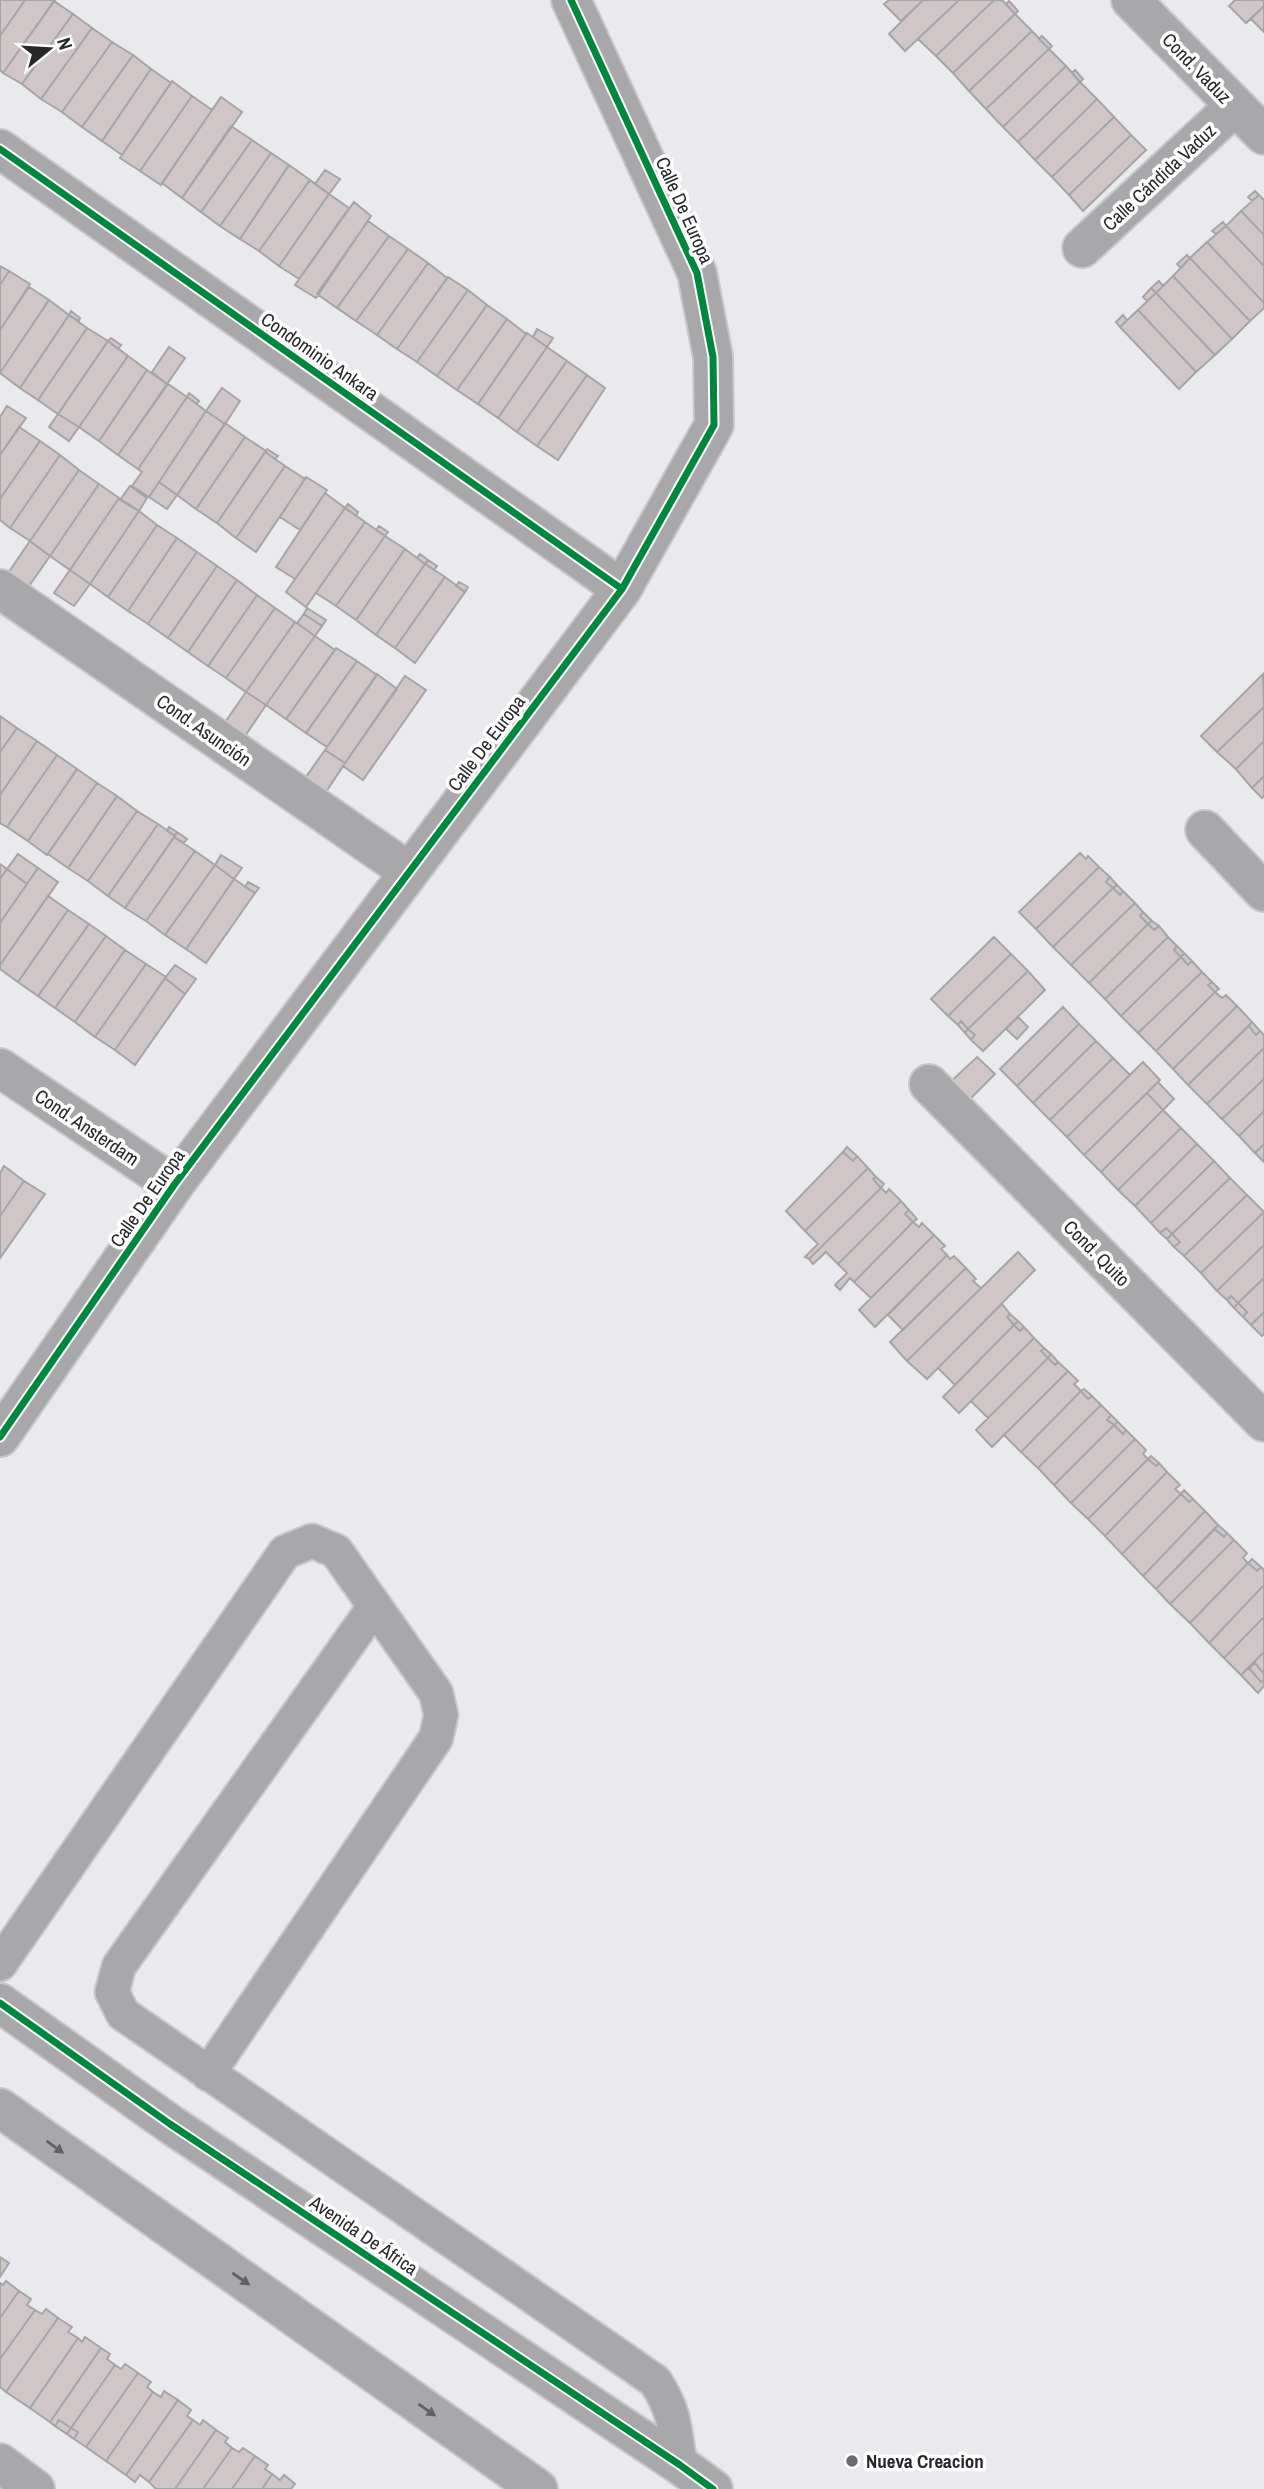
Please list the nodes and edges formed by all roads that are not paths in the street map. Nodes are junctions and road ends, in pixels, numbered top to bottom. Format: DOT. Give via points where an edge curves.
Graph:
graph roads {
  1 [pos="571,0"];
  2 [pos="1131,0"];
  3 [pos="1235,106"];
  4 [pos="1264,135"];
  5 [pos="0,149"];
  6 [pos="1082,248"];
  7 [pos="0,589"];
  8 [pos="622,589"];
  9 [pos="1205,830"];
  10 [pos="408,872"];
  11 [pos="1264,891"];
  12 [pos="0,1068"];
  13 [pos="929,1084"];
  14 [pos="174,1185"];
  15 [pos="1264,1422"];
  16 [pos="0,1437"];
  17 [pos="375,1606"];
  18 [pos="0,1964"];
  19 [pos="0,2003"];
  20 [pos="208,2074"];
  21 [pos="0,2108"];
  22 [pos="0,2463"];
  23 [pos="680,2465"];
  24 [pos="35,2489"];
  25 [pos="538,2489"];
  26 [pos="713,2489"];
  1 -- 8 [label="street, Calle De Europa" via="697,273 713,357 714,425"];
  2 -- 3 [label="street, Cond. Vaduz"];
  3 -- 4 [label="street, Cond. Vaduz"];
  3 -- 6 [label="street, Calle Cándida Vaduz"];
  5 -- 8 [label="street, Condominio Ankara"];
  7 -- 10 [label="street, Cond. Asunción"];
  8 -- 10 [label="street, Calle De Europa"];
  9 -- 11 [label="street"];
  10 -- 14 [label="street, Calle De Europa"];
  12 -- 14 [label="street, Cond. Ansterdam"];
  13 -- 15 [label="street, Cond. Quito"];
  14 -- 16 [label="street, Calle De Europa"];
  17 -- 18 [label="lane" via="336,1551 312,1541 285,1552"];
  17 -- 20 [label="lane" via="436,1693 441,1715 436,1738"];
  17 -- 20 [label="lane" via="119,1966 113,1992 123,2014"];
  19 -- 23 [label="street, Avenida De África" via="170,2124"];
  20 -- 23 [label="lane" via="655,2381 668,2400"];
  21 -- 25 [label="street, one-way"];
  22 -- 24 [label="street"];
  23 -- 26 [label="street, Avenida De África"];
}
